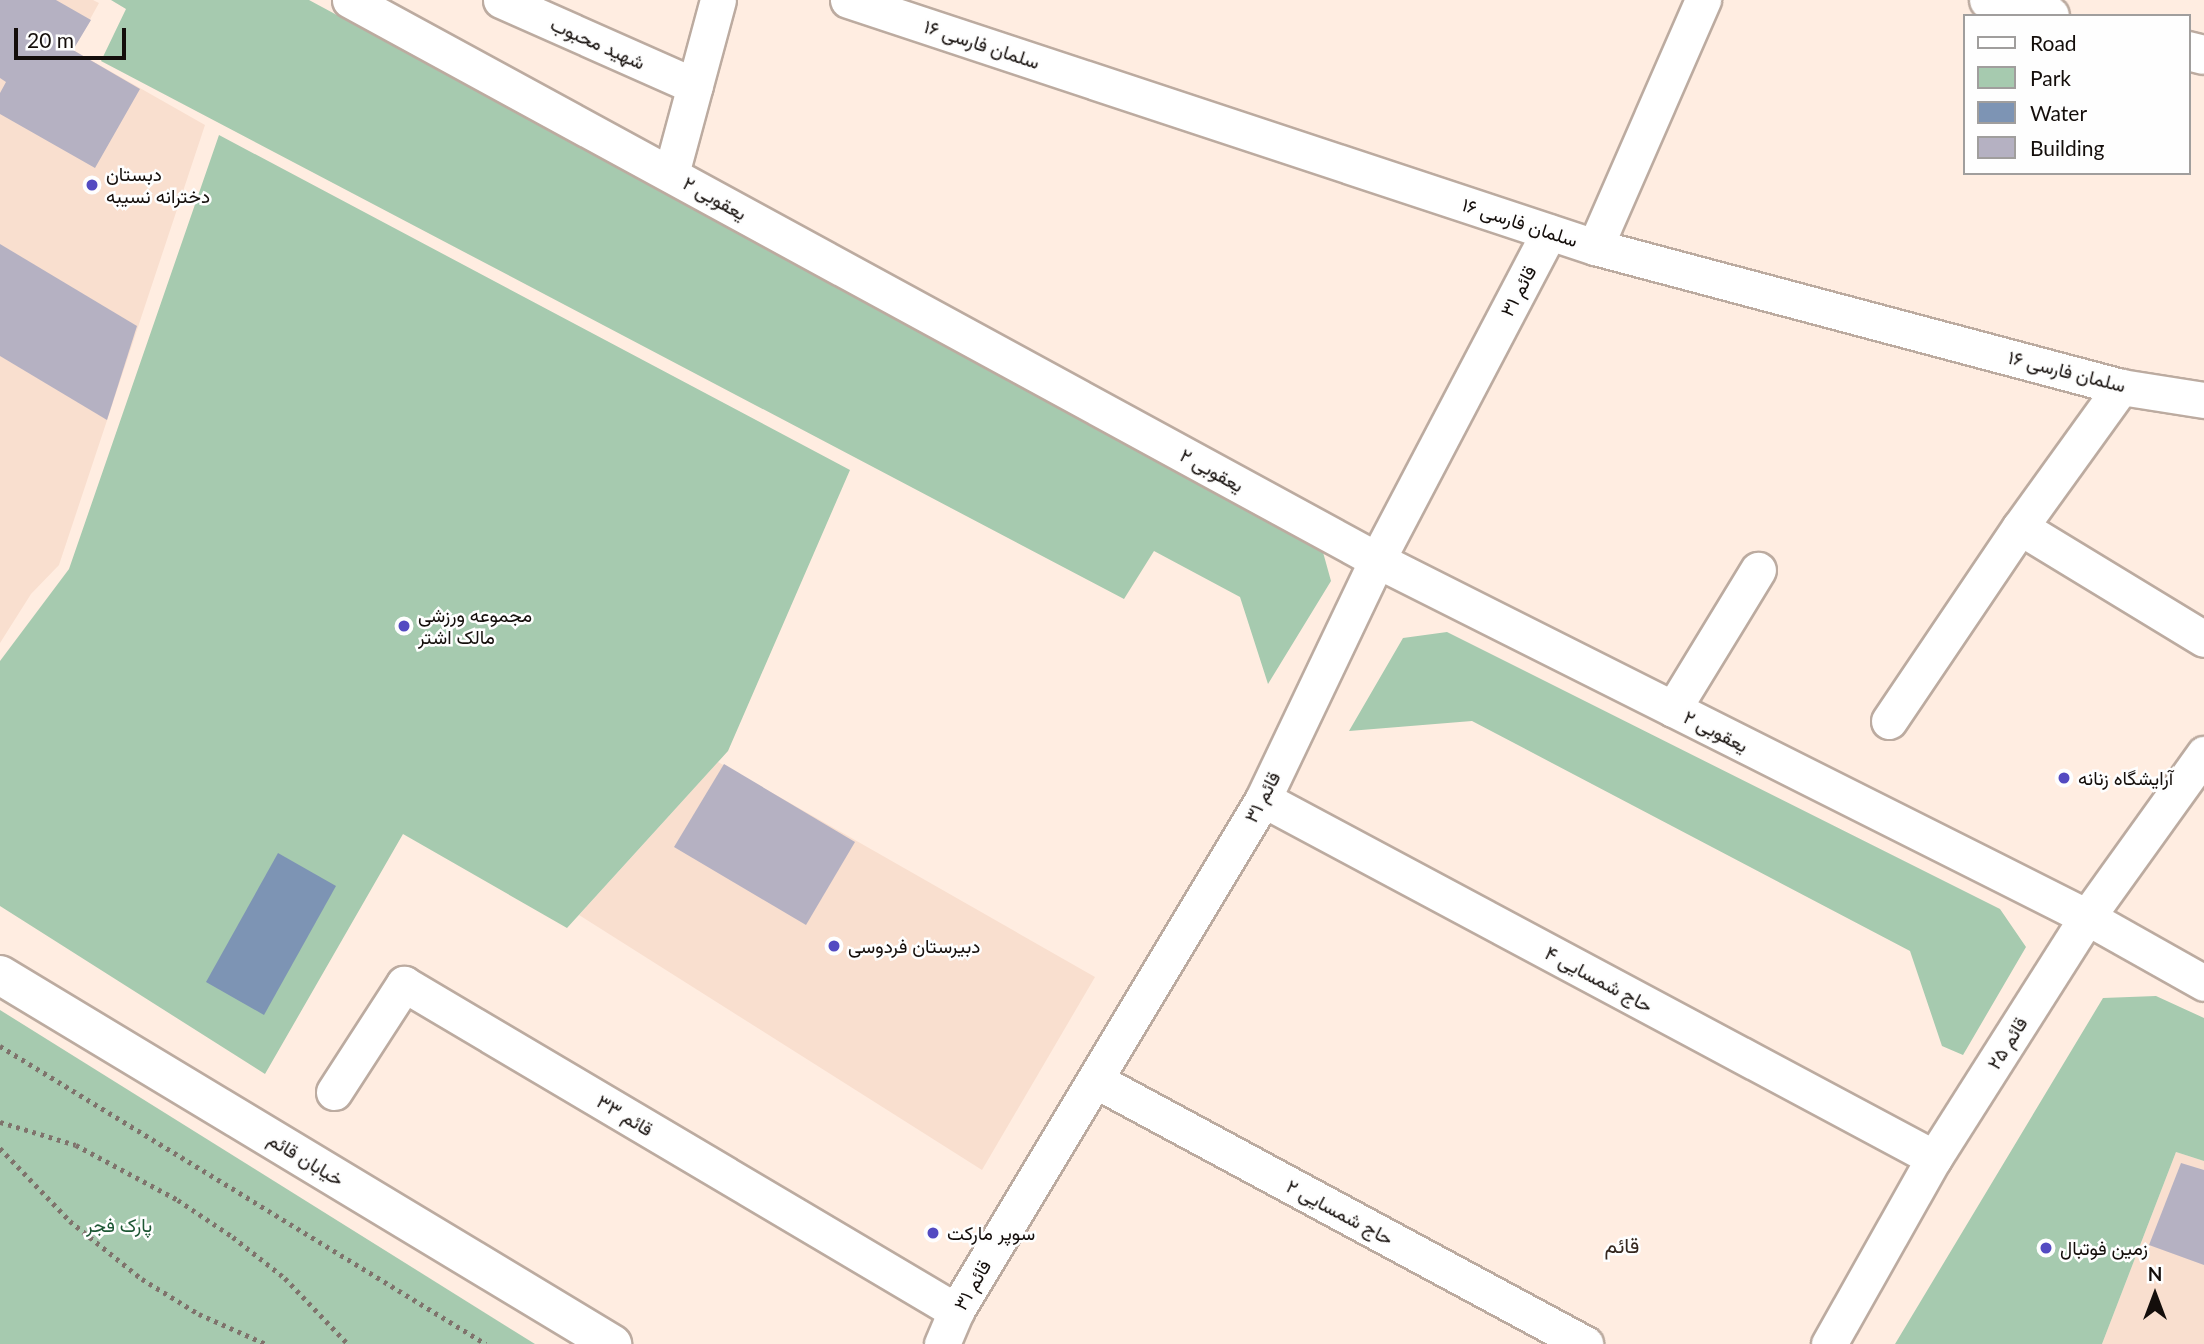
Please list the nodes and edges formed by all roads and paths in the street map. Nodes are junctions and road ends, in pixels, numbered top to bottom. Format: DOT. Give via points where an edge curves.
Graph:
graph roads {
  1 [pos="350,0"];
  2 [pos="501,0"];
  3 [pos="718,0"];
  4 [pos="848,0"];
  5 [pos="1703,0"];
  6 [pos="1989,0"];
  7 [pos="2042,14"];
  8 [pos="695,86"];
  9 [pos="671,174"];
  10 [pos="1549,232"];
  11 [pos="1595,247"];
  12 [pos="2121,387"];
  13 [pos="2204,400"];
  14 [pos="2020,527"];
  15 [pos="1377,560"];
  16 [pos="1758,570"];
  17 [pos="2204,639"];
  18 [pos="1673,709"];
  19 [pos="1889,721"];
  20 [pos="2204,754"];
  21 [pos="1263,799"];
  22 [pos="2087,917"];
  23 [pos="0,975"];
  24 [pos="2204,984"];
  25 [pos="0,1046"];
  26 [pos="1095,1080"];
  27 [pos="334,1092"];
  28 [pos="0,1122"];
  29 [pos="0,1148"];
  30 [pos="1934,1158"];
  31 [pos="956,1311"];
  32 [pos="266,1344"];
  33 [pos="348,1344"];
  34 [pos="486,1344"];
  35 [pos="611,1344"];
  36 [pos="942,1344"];
  37 [pos="1585,1344"];
  38 [pos="1829,1344"];
  1 -- 9 [label="street, یعقوبی ۲"];
  2 -- 8 [label="street, شهید محبوب"];
  3 -- 8 [label="street"];
  4 -- 10 [label="street, سلمان فارسی ۱۶"];
  5 -- 11 [label="street"];
  6 -- 7 [label="street"];
  8 -- 9 [label="street"];
  9 -- 15 [label="street, یعقوبی ۲"];
  10 -- 11 [label="street, سلمان فارسی ۱۶"];
  10 -- 15 [label="street, قائم ۳۱"];
  11 -- 12 [label="street, سلمان فارسی ۱۶"];
  12 -- 13 [label="street, سلمان فارسی ۱۶"];
  12 -- 14 [label="street"];
  14 -- 17 [label="street"];
  14 -- 19 [label="street"];
  15 -- 18 [label="street, یعقوبی ۲"];
  15 -- 21 [label="street, قائم ۳۱"];
  16 -- 18 [label="street"];
  18 -- 22 [label="street, یعقوبی ۲"];
  20 -- 22 [label="street, قائم ۲۵"];
  21 -- 26 [label="street, قائم ۳۱"];
  21 -- 30 [label="street, حاج شمسایی ۴"];
  22 -- 24 [label="street, یعقوبی ۲"];
  22 -- 30 [label="street, قائم ۲۵"];
  23 -- 35 [label="street, خیابان قائم"];
  25 -- 34 [label="path"];
  26 -- 31 [label="street, قائم ۳۱"];
  26 -- 37 [label="street, حاج شمسایی ۲"];
  27 -- 31 [label="street, قائم ۳۳" via="404,984"];
  28 -- 33 [label="path" via="76,1145 178,1200 285,1278"];
  29 -- 32 [label="path" via="70,1221 142,1279 200,1314"];
  30 -- 38 [label="street, قائم ۲۵"];
  31 -- 36 [label="street, قائم ۳۱"];
}
